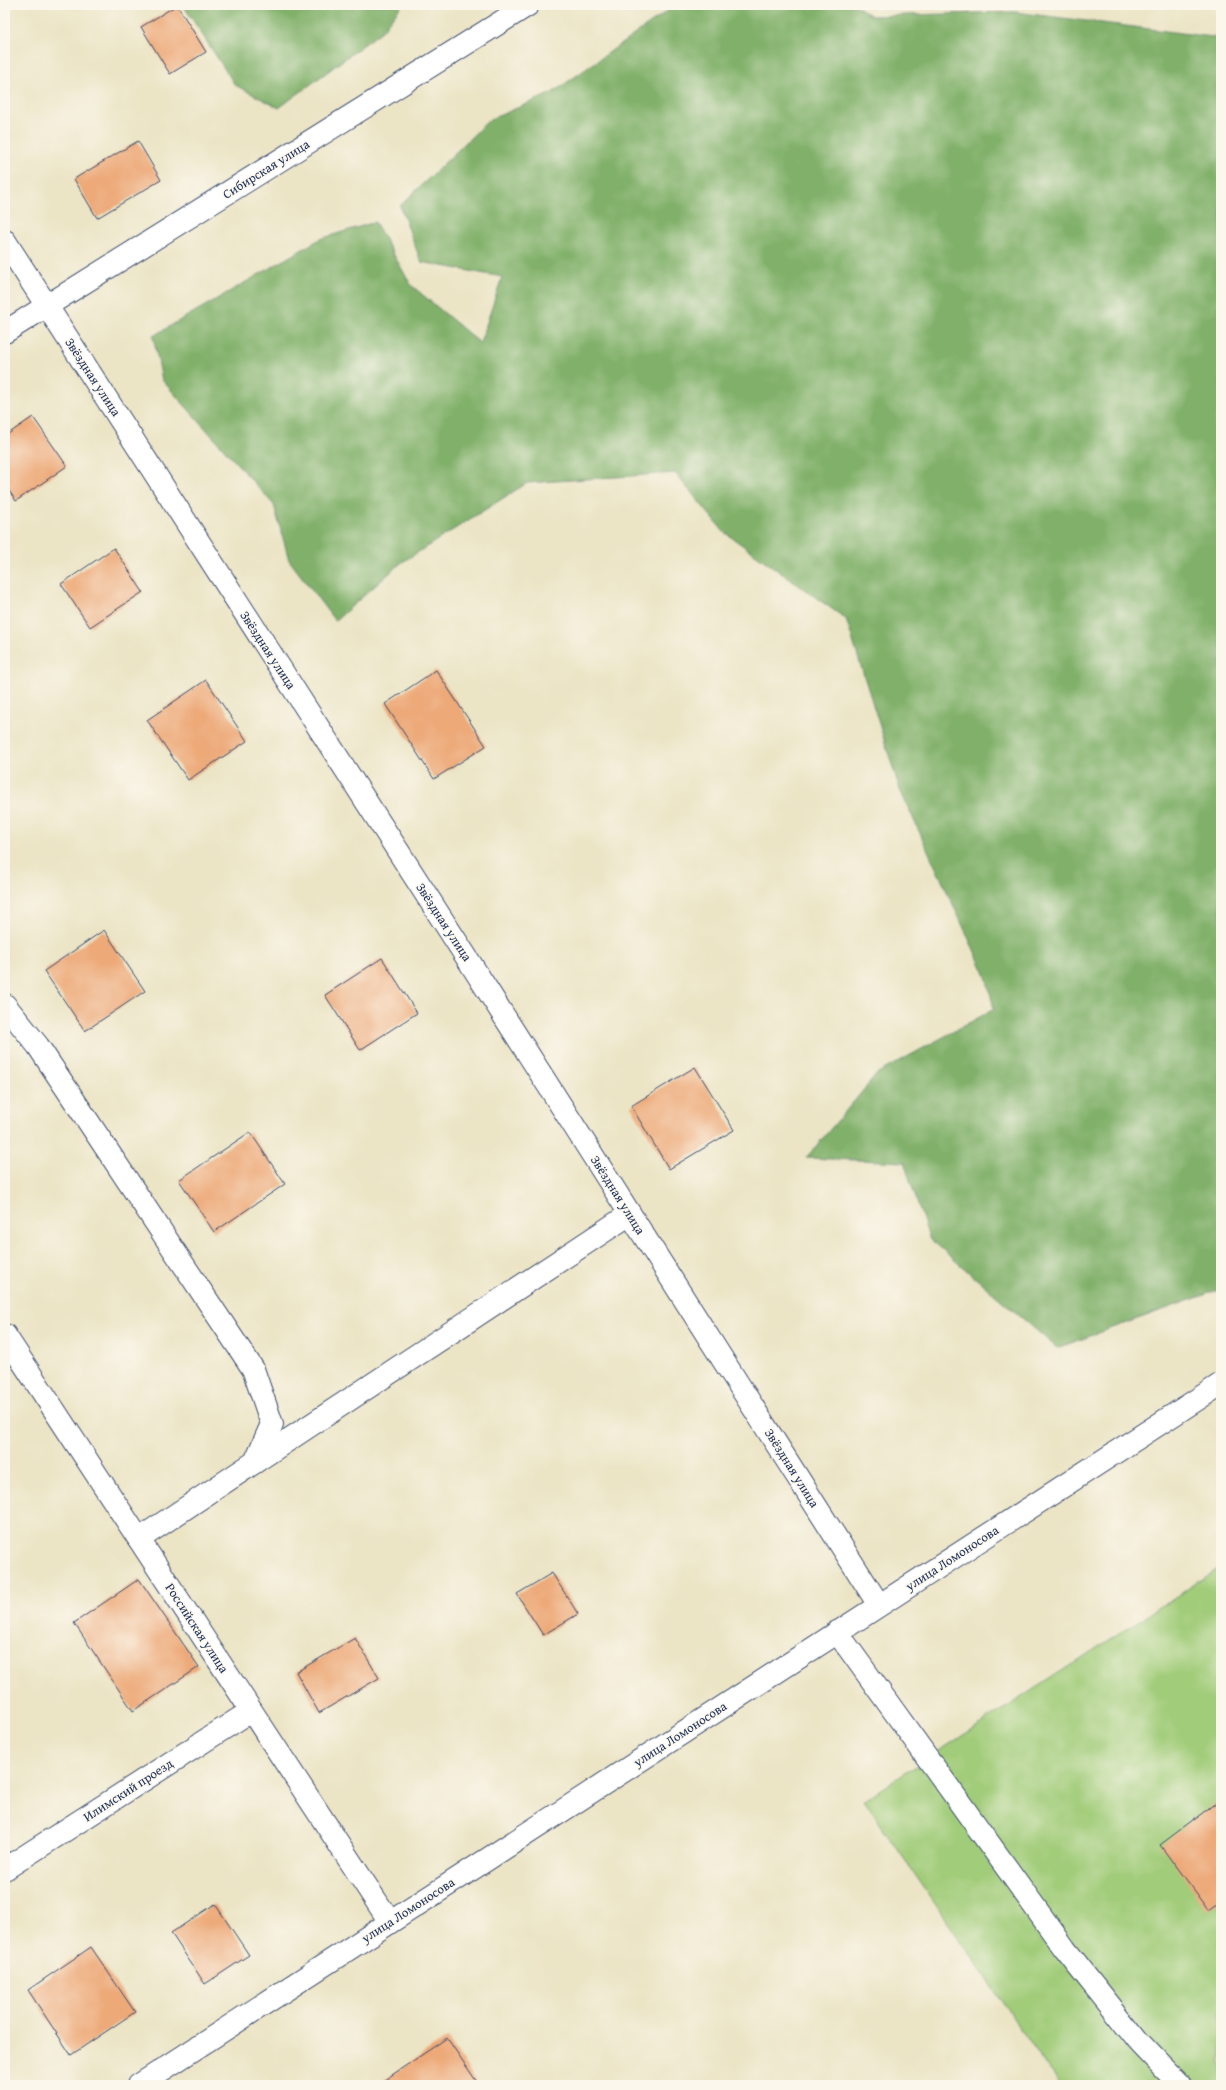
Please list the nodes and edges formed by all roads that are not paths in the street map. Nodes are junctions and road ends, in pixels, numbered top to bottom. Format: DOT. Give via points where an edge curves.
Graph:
graph roads {
  1 [pos="528,5"];
  2 [pos="5,241"];
  3 [pos="47,306"];
  4 [pos="5,332"];
  5 [pos="5,1005"];
  6 [pos="630,1214"];
  7 [pos="5,1334"];
  8 [pos="1221,1384"];
  9 [pos="255,1462"];
  10 [pos="139,1539"];
  11 [pos="879,1605"];
  12 [pos="838,1632"];
  13 [pos="252,1711"];
  14 [pos="5,1869"];
  15 [pos="390,1922"];
  16 [pos="139,2085"];
  17 [pos="1180,2085"];
  1 -- 3 [label="street, Сибирская улица"];
  2 -- 3 [label="street, Звёздная улица"];
  3 -- 4 [label="street, Сибирская улица"];
  3 -- 6 [label="street, Звёздная улица"];
  5 -- 9 [label="street" via="38,1046 253,1369 272,1424"];
  6 -- 9 [label="street"];
  6 -- 11 [label="street, Звёздная улица"];
  7 -- 10 [label="street, Российская улица"];
  8 -- 11 [label="street, улица Ломоносова"];
  9 -- 10 [label="street"];
  10 -- 13 [label="street, Российская улица"];
  11 -- 12 [label="street, улица Ломоносова"];
  12 -- 15 [label="street, улица Ломоносова"];
  12 -- 17 [label="street" via="1065,1949 1139,2042"];
  13 -- 14 [label="street, Илимский проезд"];
  13 -- 15 [label="street, Российская улица"];
  15 -- 16 [label="street, улица Ломоносова"];
}
